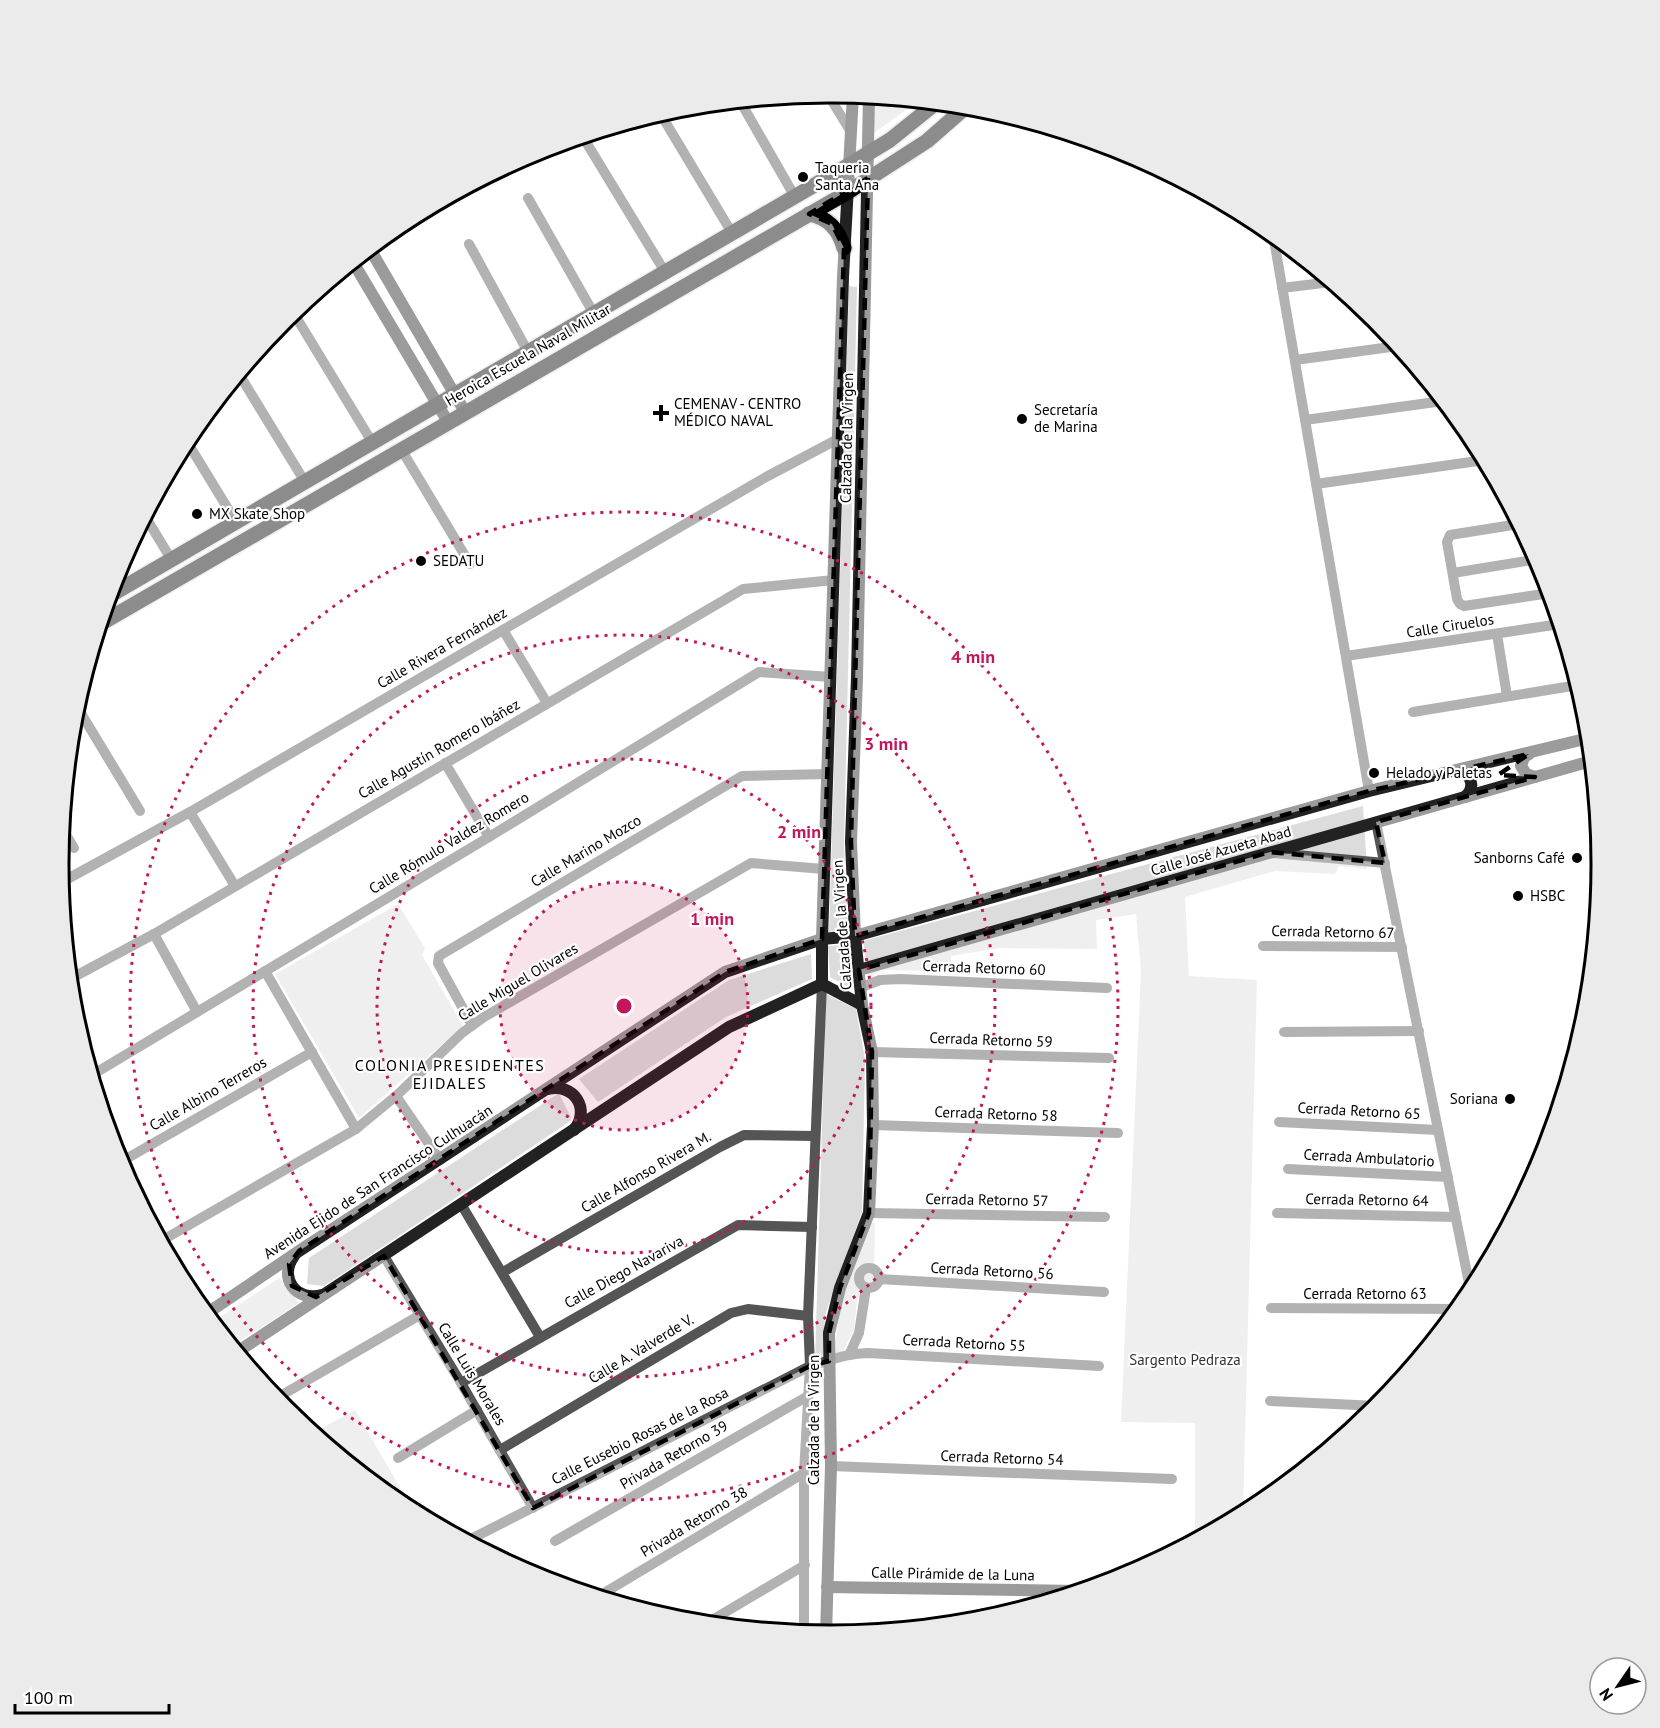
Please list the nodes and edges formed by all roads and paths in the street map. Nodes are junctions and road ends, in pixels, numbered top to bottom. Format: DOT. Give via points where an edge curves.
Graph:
graph roads {
  1 [pos="833,103"];
  2 [pos="853,104"];
  3 [pos="869,105"];
  4 [pos="745,109"];
  5 [pos="927,110"];
  6 [pos="957,115"];
  7 [pos="665,122"];
  8 [pos="851,132"];
  9 [pos="586,143"];
  10 [pos="868,153"];
  11 [pos="849,165"];
  12 [pos="868,178"];
  13 [pos="848,192"];
  14 [pos="795,197"];
  15 [pos="528,198"];
  16 [pos="809,214"];
  17 [pos="732,233"];
  18 [pos="469,244"];
  19 [pos="1275,247"];
  20 [pos="844,248"];
  21 [pos="374,255"];
  22 [pos="357,268"];
  23 [pos="665,273"];
  24 [pos="1321,283"];
  25 [pos="1282,288"];
  26 [pos="594,314"];
  27 [pos="298,320"];
  28 [pos="1388,347"];
  29 [pos="528,352"];
  30 [pos="1295,360"];
  31 [pos="243,380"];
  32 [pos="455,394"];
  33 [pos="1435,402"];
  34 [pos="437,405"];
  35 [pos="465,412"];
  36 [pos="1305,420"];
  37 [pos="448,422"];
  38 [pos="838,439"];
  39 [pos="372,442"];
  40 [pos="192,449"];
  41 [pos="401,449"];
  42 [pos="1475,461"];
  43 [pos="305,482"];
  44 [pos="1316,484"];
  45 [pos="236,522"];
  46 [pos="149,523"];
  47 [pos="1512,525"];
  48 [pos="171,559"];
  49 [pos="1528,561"];
  50 [pos="470,564"];
  51 [pos="1453,573"];
  52 [pos="834,580"];
  53 [pos="121,589"];
  54 [pos="1541,594"];
  55 [pos="109,619"];
  56 [pos="1553,625"];
  57 [pos="503,630"];
  58 [pos="1497,634"];
  59 [pos="1346,656"];
  60 [pos="831,677"];
  61 [pos="1569,686"];
  62 [pos="1508,696"];
  63 [pos="547,703"];
  64 [pos="1413,712"];
  65 [pos="84,718"];
  66 [pos="1580,740"];
  67 [pos="1529,754"];
  68 [pos="445,763"];
  69 [pos="1584,763"];
  70 [pos="1457,771"];
  71 [pos="828,774"];
  72 [pos="1535,777"];
  73 [pos="1369,791"];
  74 [pos="1465,797"];
  75 [pos="140,811"];
  76 [pos="190,812"];
  77 [pos="1376,822"];
  78 [pos="489,837"];
  79 [pos="70,841"];
  80 [pos="74,848"];
  81 [pos="1270,852"];
  82 [pos="1385,863"];
  83 [pos="824,869"];
  84 [pos="70,878"];
  85 [pos="235,886"];
  86 [pos="154,934"];
  87 [pos="855,936"];
  88 [pos="822,939"];
  89 [pos="1263,946"];
  90 [pos="1402,947"];
  91 [pos="860,970"];
  92 [pos="266,971"];
  93 [pos="78,976"];
  94 [pos="822,984"];
  95 [pos="862,987"];
  96 [pos="1107,988"];
  97 [pos="862,1005"];
  98 [pos="197,1012"];
  99 [pos="472,1025"];
  100 [pos="1419,1031"];
  101 [pos="1284,1032"];
  102 [pos="312,1052"];
  103 [pos="872,1052"];
  104 [pos="1109,1058"];
  105 [pos="98,1071"];
  106 [pos="541,1093"];
  107 [pos="396,1096"];
  108 [pos="1279,1122"];
  109 [pos="873,1125"];
  110 [pos="356,1129"];
  111 [pos="1438,1130"];
  112 [pos="1118,1133"];
  113 [pos="568,1134"];
  114 [pos="815,1136"];
  115 [pos="128,1157"];
  116 [pos="440,1160"];
  117 [pos="1288,1169"];
  118 [pos="1448,1177"];
  119 [pos="461,1204"];
  120 [pos="869,1213"];
  121 [pos="1277,1213"];
  122 [pos="1456,1216"];
  123 [pos="1105,1217"];
  124 [pos="812,1227"];
  125 [pos="167,1237"];
  126 [pos="299,1251"];
  127 [pos="384,1256"];
  128 [pos="503,1272"];
  129 [pos="879,1279"];
  130 [pos="1468,1279"];
  131 [pos="866,1288"];
  132 [pos="1104,1292"];
  133 [pos="326,1293"];
  134 [pos="1271,1308"];
  135 [pos="213,1309"];
  136 [pos="1447,1309"];
  137 [pos="420,1315"];
  138 [pos="808,1317"];
  139 [pos="540,1336"];
  140 [pos="243,1348"];
  141 [pos="850,1353"];
  142 [pos="829,1361"];
  143 [pos="810,1366"];
  144 [pos="1100,1366"];
  145 [pos="461,1383"];
  146 [pos="284,1394"];
  147 [pos="808,1396"];
  148 [pos="1270,1401"];
  149 [pos="1364,1405"];
  150 [pos="477,1410"];
  151 [pos="500,1450"];
  152 [pos="398,1458"];
  153 [pos="831,1466"];
  154 [pos="804,1473"];
  155 [pos="1172,1479"];
  156 [pos="533,1508"];
  157 [pos="475,1537"];
  158 [pos="555,1541"];
  159 [pos="805,1565"];
  160 [pos="828,1587"];
  161 [pos="607,1591"];
  162 [pos="1056,1591"];
  163 [pos="719,1616"];
  164 [pos="804,1624"];
  165 [pos="826,1625"];
  1 -- 8 [label="street"];
  2 -- 8 [label="street, Calzada de la Virgen"];
  3 -- 10 [label="street, Calzada de la Virgen"];
  4 -- 14 [label="street"];
  5 -- 10 [label="main road, Heroica Escuela Naval Militar"];
  6 -- 12 [label="main road, Heroica Escuela Naval Militar" via="927,141"];
  7 -- 17 [label="street"];
  8 -- 11 [label="street, Calzada de la Virgen"];
  9 -- 23 [label="street"];
  10 -- 11 [label="main road, Heroica Escuela Naval Militar"];
  10 -- 12 [label="street, Calzada de la Virgen"];
  11 -- 13 [label="street, Calzada de la Virgen"];
  11 -- 14 [label="main road, Heroica Escuela Naval Militar"];
  12 -- 13 [label="main road, Heroica Escuela Naval Militar"];
  12 -- 87 [label="street, Calzada de la Virgen" via="851,833"];
  13 -- 16 [label="main road, Heroica Escuela Naval Militar"];
  13 -- 20 [label="street, Calzada de la Virgen"];
  14 -- 17 [label="main road, Heroica Escuela Naval Militar"];
  15 -- 26 [label="street"];
  16 -- 20 [label="main road" via="832,224"];
  16 -- 35 [label="main road, Heroica Escuela Naval Militar"];
  17 -- 23 [label="main road, Heroica Escuela Naval Militar"];
  18 -- 29 [label="street"];
  19 -- 25 [label="street"];
  20 -- 38 [label="street, Calzada de la Virgen"];
  21 -- 32 [label="street"];
  22 -- 34 [label="street"];
  23 -- 26 [label="main road, Heroica Escuela Naval Militar"];
  24 -- 25 [label="street"];
  25 -- 30 [label="street"];
  26 -- 29 [label="main road, Heroica Escuela Naval Militar"];
  27 -- 39 [label="street"];
  28 -- 30 [label="street"];
  29 -- 32 [label="main road, Heroica Escuela Naval Militar"];
  30 -- 36 [label="street"];
  31 -- 43 [label="street"];
  32 -- 34 [label="main road, Heroica Escuela Naval Militar"];
  32 -- 35 [label="street"];
  33 -- 36 [label="street"];
  34 -- 37 [label="street"];
  34 -- 39 [label="main road, Heroica Escuela Naval Militar"];
  35 -- 37 [label="main road, Heroica Escuela Naval Militar"];
  36 -- 44 [label="street"];
  37 -- 41 [label="main road, Heroica Escuela Naval Militar"];
  38 -- 52 [label="street, Calzada de la Virgen"];
  38 -- 57 [label="street, Calle Rivera Fernández"];
  39 -- 43 [label="main road, Heroica Escuela Naval Militar"];
  40 -- 45 [label="street"];
  41 -- 50 [label="street"];
  41 -- 55 [label="main road, Heroica Escuela Naval Militar"];
  42 -- 44 [label="street"];
  43 -- 45 [label="main road, Heroica Escuela Naval Militar"];
  44 -- 59 [label="street"];
  45 -- 48 [label="main road, Heroica Escuela Naval Militar"];
  46 -- 48 [label="street"];
  47 -- 51 [label="street" via="1450,535 1447,542"];
  48 -- 53 [label="main road, Heroica Escuela Naval Militar"];
  49 -- 51 [label="street"];
  51 -- 54 [label="street" via="1457,599 1464,606"];
  52 -- 60 [label="street, Calzada de la Virgen"];
  52 -- 63 [label="street, Calle Agustín Romero Ibáñez" via="743,589"];
  56 -- 58 [label="street, Calle Ciruelos"];
  57 -- 63 [label="street"];
  57 -- 76 [label="street, Calle Rivera Fernández"];
  58 -- 59 [label="street, Calle Ciruelos"];
  58 -- 62 [label="street"];
  59 -- 73 [label="street"];
  60 -- 71 [label="street, Calzada de la Virgen"];
  60 -- 78 [label="street, Calle Rómulo Valdez Romero" via="759,672"];
  61 -- 62 [label="street"];
  62 -- 64 [label="street"];
  63 -- 68 [label="street, Calle Agustín Romero Ibáñez"];
  65 -- 75 [label="street"];
  66 -- 67 [label="street, Calle José Azueta Abad"];
  67 -- 70 [label="street, Calle José Azueta Abad"];
  67 -- 72 [label="street" via="1524,756 1521,766 1526,774"];
  68 -- 78 [label="street"];
  68 -- 85 [label="street, Calle Agustín Romero Ibáñez"];
  69 -- 72 [label="street, Calle José Azueta Abad"];
  70 -- 73 [label="street, Calle José Azueta Abad"];
  70 -- 74 [label="street" via="1463,771 1471,780 1472,787"];
  71 -- 83 [label="street, Calzada de la Virgen"];
  71 -- 99 [label="street, Calle Marino Mozco" via="742,776 439,956 438,963"];
  72 -- 74 [label="street, Calle José Azueta Abad"];
  73 -- 87 [label="street, Calle José Azueta Abad"];
  74 -- 77 [label="street, Calle José Azueta Abad"];
  76 -- 84 [label="street, Calle Rivera Fernández"];
  76 -- 85 [label="street"];
  77 -- 81 [label="street, Calle José Azueta Abad"];
  77 -- 82 [label="street"];
  78 -- 92 [label="street, Calle Rómulo Valdez Romero"];
  79 -- 80 [label="street"];
  81 -- 82 [label="street"];
  81 -- 91 [label="street, Calle José Azueta Abad"];
  82 -- 90 [label="street"];
  83 -- 88 [label="street, Calzada de la Virgen"];
  83 -- 99 [label="street, Calle Miguel Olivares" via="751,863"];
  85 -- 86 [label="street, Calle Agustín Romero Ibáñez"];
  86 -- 93 [label="street, Calle Agustín Romero Ibáñez"];
  86 -- 98 [label="street"];
  87 -- 88 [label="street, Avenida Ejido de San Francisco Culhuacán"];
  87 -- 91 [label="street, Calzada de la Virgen"];
  88 -- 94 [label="street, Calzada de la Virgen"];
  88 -- 106 [label="street, Avenida Ejido de San Francisco Culhuacán" via="725,972"];
  89 -- 90 [label="street, Cerrada Retorno 67"];
  90 -- 100 [label="street"];
  91 -- 95 [label="street, Calzada de la Virgen"];
  92 -- 98 [label="street, Calle Rómulo Valdez Romero"];
  92 -- 102 [label="street"];
  94 -- 97 [label="street"];
  94 -- 113 [label="street" via="729,1027"];
  94 -- 114 [label="street, Calzada de la Virgen"];
  95 -- 96 [label="street, Cerrada Retorno 60" via="880,980 900,979"];
  95 -- 97 [label="street, Calzada de la Virgen"];
  97 -- 103 [label="street, Calzada de la Virgen"];
  98 -- 105 [label="street, Calle Rómulo Valdez Romero"];
  99 -- 107 [label="street, Calle Miguel Olivares"];
  100 -- 101 [label="street"];
  100 -- 111 [label="street"];
  102 -- 110 [label="street"];
  102 -- 115 [label="street, Calle Albino Terreros"];
  103 -- 104 [label="street, Cerrada Retorno 59"];
  103 -- 109 [label="street, Calzada de la Virgen"];
  106 -- 113 [label="street" via="561,1088 578,1100 580,1122"];
  106 -- 116 [label="street, Avenida Ejido de San Francisco Culhuacán"];
  107 -- 110 [label="street, Calle Miguel Olivares"];
  107 -- 116 [label="street"];
  108 -- 111 [label="street, Cerrada Retorno 65"];
  109 -- 112 [label="street, Cerrada Retorno 58"];
  109 -- 120 [label="street, Calzada de la Virgen"];
  110 -- 125 [label="street, Calle Miguel Olivares"];
  111 -- 118 [label="street"];
  113 -- 119 [label="street"];
  114 -- 124 [label="street, Calzada de la Virgen"];
  114 -- 128 [label="street, Calle Alfonso Rivera M." via="744,1135"];
  116 -- 126 [label="street, Avenida Ejido de San Francisco Culhuacán"];
  117 -- 118 [label="street, Cerrada Ambulatorio"];
  118 -- 122 [label="street"];
  119 -- 127 [label="street"];
  119 -- 128 [label="street"];
  120 -- 123 [label="street, Cerrada Retorno 57"];
  120 -- 142 [label="street, Calzada de la Virgen" via="840,1288 829,1333"];
  121 -- 122 [label="street, Cerrada Retorno 64"];
  122 -- 130 [label="street"];
  124 -- 138 [label="street, Calzada de la Virgen"];
  124 -- 139 [label="street, Calle Diego Navariva" via="738,1225"];
  126 -- 133 [label="street" via="288,1270 292,1286 305,1296"];
  126 -- 135 [label="street, Avenida Ejido de San Francisco Culhuacán"];
  127 -- 133 [label="street"];
  127 -- 137 [label="street, Calle Luis Morales"];
  128 -- 139 [label="street"];
  129 -- 131 [label="street" via="875,1286"];
  129 -- 131 [label="street" via="875,1271 863,1270 859,1278"];
  129 -- 132 [label="street, Cerrada Retorno 56"];
  131 -- 141 [label="street" via="859,1333"];
  133 -- 140 [label="street"];
  134 -- 136 [label="street, Cerrada Retorno 63"];
  137 -- 145 [label="street, Calle Luis Morales"];
  137 -- 146 [label="street"];
  138 -- 143 [label="street, Calzada de la Virgen"];
  138 -- 151 [label="street, Calle A. Valverde V." via="748,1309 731,1313"];
  139 -- 145 [label="street, Calle Diego Navariva"];
  141 -- 142 [label="street, Cerrada Retorno 55"];
  141 -- 144 [label="street, Cerrada Retorno 55"];
  142 -- 143 [label="street, Calle Eusebio Rosas de la Rosa"];
  142 -- 153 [label="street, Calzada de la Virgen"];
  143 -- 147 [label="street, Calzada de la Virgen"];
  143 -- 156 [label="street, Calle Eusebio Rosas de la Rosa"];
  145 -- 150 [label="street, Calle Luis Morales"];
  147 -- 154 [label="street, Calzada de la Virgen"];
  147 -- 158 [label="street, Privada Retorno 39"];
  148 -- 149 [label="street"];
  150 -- 151 [label="street, Calle Luis Morales"];
  150 -- 152 [label="street"];
  151 -- 156 [label="street, Calle Luis Morales"];
  153 -- 155 [label="street, Cerrada Retorno 54"];
  153 -- 160 [label="street, Calzada de la Virgen"];
  154 -- 159 [label="street, Calzada de la Virgen"];
  154 -- 161 [label="street, Privada Retorno 38"];
  156 -- 157 [label="street, Calle Eusebio Rosas de la Rosa"];
  159 -- 163 [label="street"];
  159 -- 164 [label="street, Calzada de la Virgen"];
  160 -- 162 [label="street, Calle Pirámide de la Luna"];
  160 -- 165 [label="street, Calzada de la Virgen"];
}
